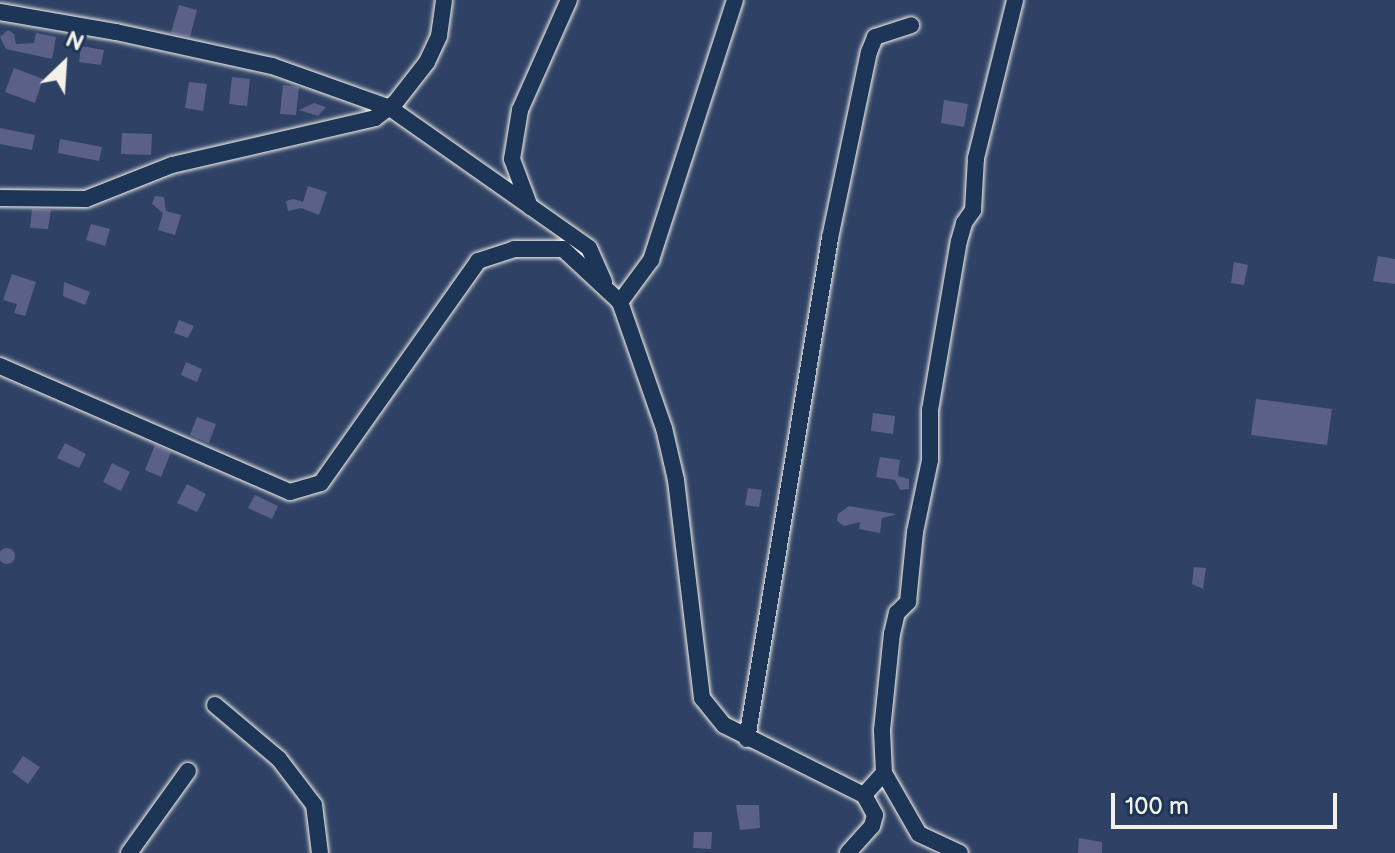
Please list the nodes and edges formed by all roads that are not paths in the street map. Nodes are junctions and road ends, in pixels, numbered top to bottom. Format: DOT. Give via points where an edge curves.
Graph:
graph roads {
  1 [pos="444,0"];
  2 [pos="569,0"];
  3 [pos="735,0"];
  4 [pos="1015,0"];
  5 [pos="0,12"];
  6 [pos="911,25"];
  7 [pos="390,108"];
  8 [pos="0,198"];
  9 [pos="530,207"];
  10 [pos="614,296"];
  11 [pos="0,366"];
  12 [pos="215,705"];
  13 [pos="747,739"];
  14 [pos="188,771"];
  15 [pos="884,773"];
  16 [pos="864,795"];
  17 [pos="129,853"];
  18 [pos="320,853"];
  19 [pos="848,853"];
  20 [pos="960,853"];
  1 -- 7 [label="street" via="434,49"];
  2 -- 9 [label="street" via="520,110 512,159"];
  3 -- 10 [label="street" via="651,260"];
  4 -- 15 [label="street" via="976,158 973,210 959,241 930,410 930,460 908,602 897,613 892,634 882,730"];
  5 -- 7 [label="street" via="272,66"];
  6 -- 13 [label="street" via="875,37 869,52 830,238"];
  7 -- 8 [label="street" via="375,118 172,165 86,199"];
  7 -- 9 [label="street"];
  9 -- 10 [label="street" via="589,248"];
  10 -- 11 [label="street" via="563,249 514,249 478,261 321,483 290,492"];
  10 -- 13 [label="street" via="664,428 676,480 702,698 724,725"];
  12 -- 18 [label="street" via="279,759 314,805"];
  13 -- 16 [label="street"];
  14 -- 17 [label="street"];
  15 -- 16 [label="street"];
  15 -- 20 [label="street" via="919,834"];
  16 -- 19 [label="street" via="875,815 872,826"];
}
